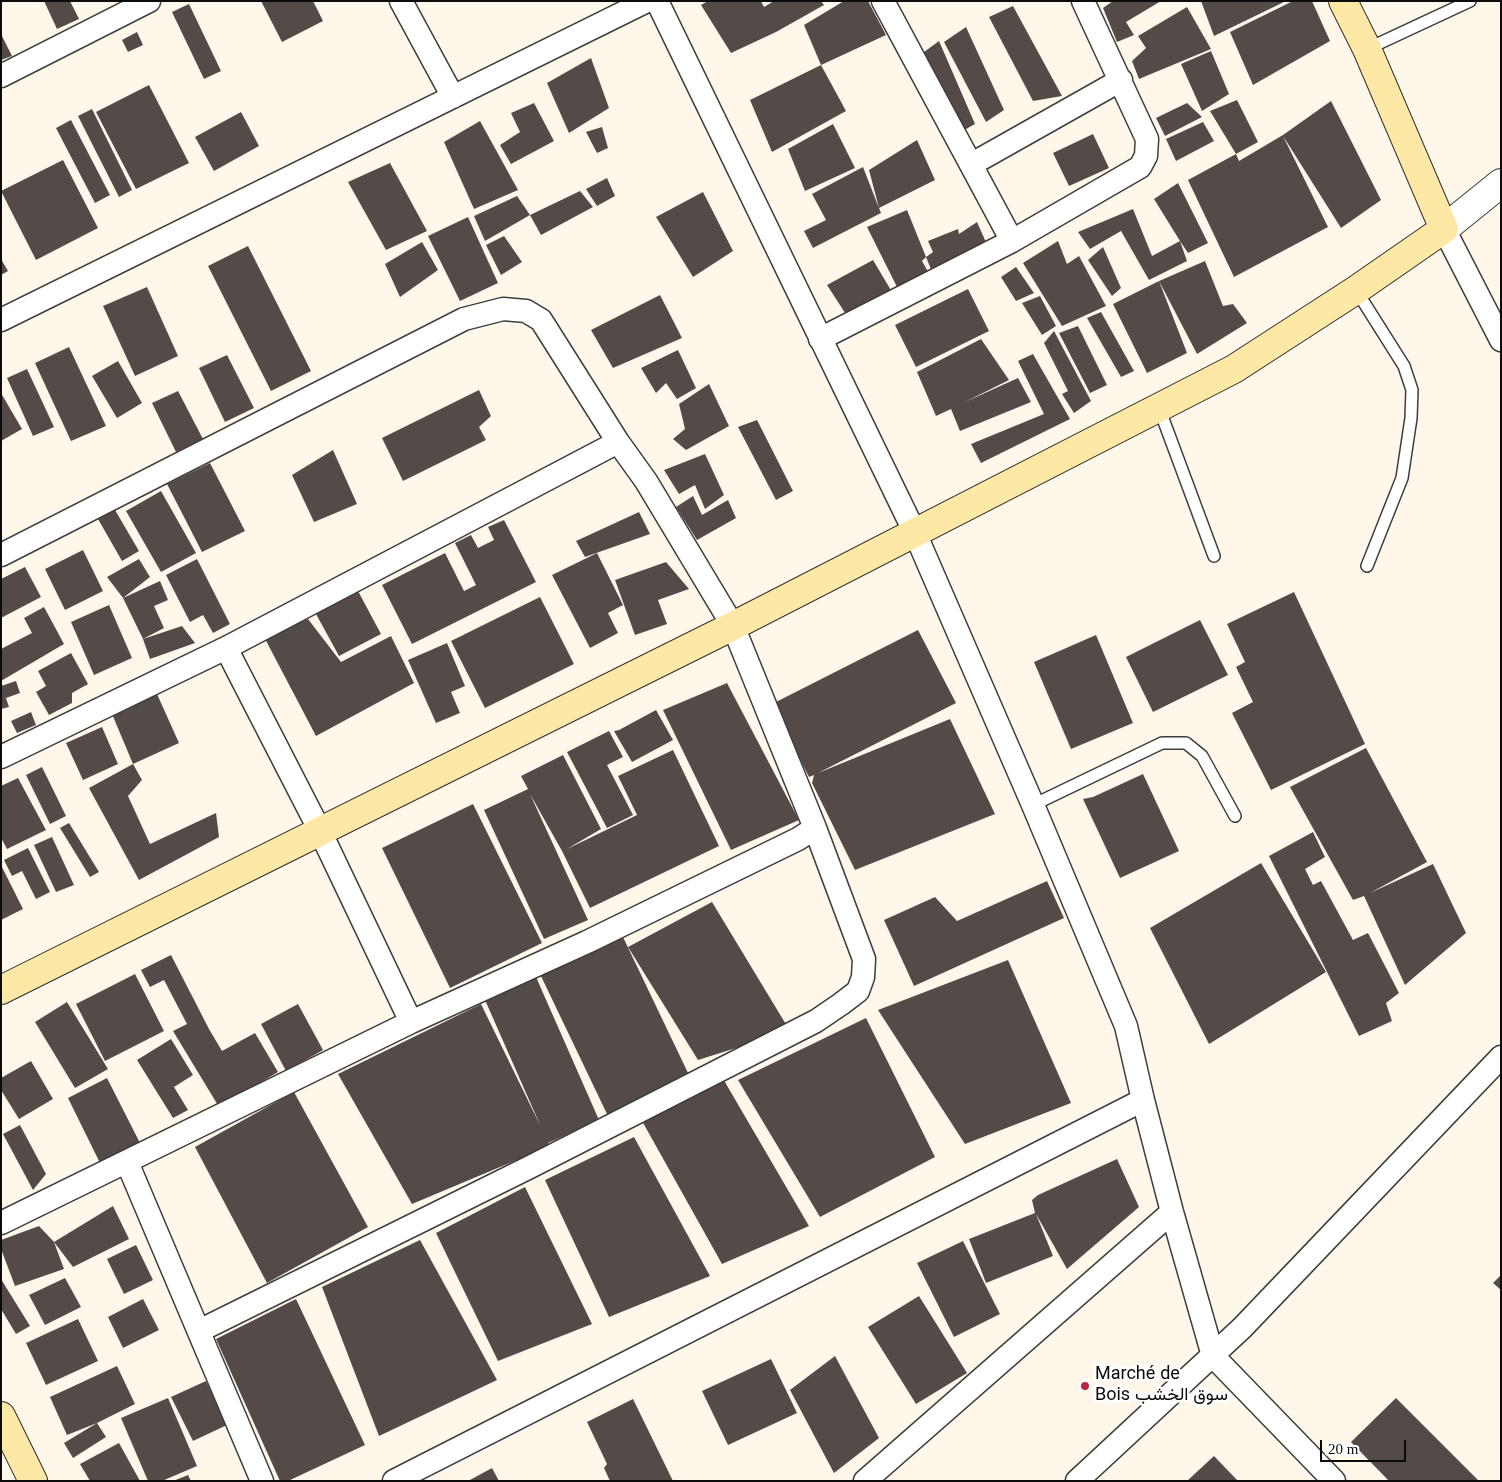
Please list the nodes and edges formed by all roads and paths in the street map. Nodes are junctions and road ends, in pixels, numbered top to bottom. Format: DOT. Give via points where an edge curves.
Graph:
graph roads {
  1 [pos="149,1"];
  2 [pos="400,1"];
  3 [pos="647,1"];
  4 [pos="657,1"];
  5 [pos="882,1"];
  6 [pos="1083,1"];
  7 [pos="1343,1"];
  8 [pos="1470,1"];
  9 [pos="1367,49"];
  10 [pos="1,76"];
  11 [pos="1121,80"];
  12 [pos="453,97"];
  13 [pos="972,164"];
  14 [pos="1501,183"];
  15 [pos="1444,229"];
  16 [pos="1012,241"];
  17 [pos="1356,290"];
  18 [pos="1,320"];
  19 [pos="820,339"];
  20 [pos="1501,340"];
  21 [pos="1159,408"];
  22 [pos="618,442"];
  23 [pos="915,533"];
  24 [pos="1,555"];
  25 [pos="1214,556"];
  26 [pos="1367,566"];
  27 [pos="733,626"];
  28 [pos="226,648"];
  29 [pos="1,757"];
  30 [pos="1033,805"];
  31 [pos="1235,816"];
  32 [pos="816,828"];
  33 [pos="320,831"];
  34 [pos="1,990"];
  35 [pos="411,1022"];
  36 [pos="1501,1057"];
  37 [pos="1143,1100"];
  38 [pos="127,1162"];
  39 [pos="1172,1212"];
  40 [pos="1,1223"];
  41 [pos="199,1331"];
  42 [pos="1213,1356"];
  43 [pos="1,1416"];
  44 [pos="33,1481"];
  45 [pos="262,1481"];
  46 [pos="394,1481"];
  47 [pos="866,1481"];
  48 [pos="1077,1481"];
  49 [pos="1334,1481"];
  1 -- 10 [label="street"];
  2 -- 12 [label="street"];
  3 -- 12 [label="street"];
  4 -- 19 [label="street"];
  5 -- 13 [label="street"];
  6 -- 11 [label="street"];
  7 -- 9 [label="main road"];
  8 -- 9 [label="lane"];
  9 -- 15 [label="main road"];
  11 -- 13 [label="street"];
  11 -- 16 [label="street" via="1147,139 1146,156 1140,167"];
  12 -- 18 [label="street"];
  13 -- 16 [label="street"];
  14 -- 15 [label="street"];
  15 -- 17 [label="main road"];
  15 -- 20 [label="street"];
  16 -- 19 [label="street"];
  17 -- 21 [label="main road" via="1234,369"];
  17 -- 26 [label="lane" via="1404,366 1412,390 1402,478"];
  19 -- 23 [label="street"];
  21 -- 23 [label="main road"];
  21 -- 25 [label="lane"];
  22 -- 24 [label="street" via="541,320 526,311 503,309 464,319"];
  22 -- 27 [label="street" via="646,481"];
  22 -- 28 [label="street"];
  23 -- 27 [label="main road"];
  23 -- 30 [label="street"];
  27 -- 32 [label="street"];
  27 -- 33 [label="main road"];
  28 -- 29 [label="street"];
  28 -- 33 [label="street"];
  30 -- 31 [label="lane" via="1162,743 1186,743 1202,756"];
  30 -- 37 [label="street" via="1126,1026"];
  32 -- 35 [label="street" via="587,942"];
  32 -- 41 [label="street" via="864,959 858,990 841,1004 807,1025 530,1167"];
  33 -- 34 [label="main road"];
  33 -- 35 [label="street"];
  35 -- 38 [label="street"];
  36 -- 42 [label="street"];
  37 -- 39 [label="street"];
  37 -- 46 [label="street"];
  38 -- 40 [label="street"];
  38 -- 41 [label="street"];
  39 -- 42 [label="street"];
  39 -- 47 [label="street"];
  41 -- 45 [label="street"];
  42 -- 48 [label="street"];
  42 -- 49 [label="street"];
  43 -- 44 [label="main road"];
}
